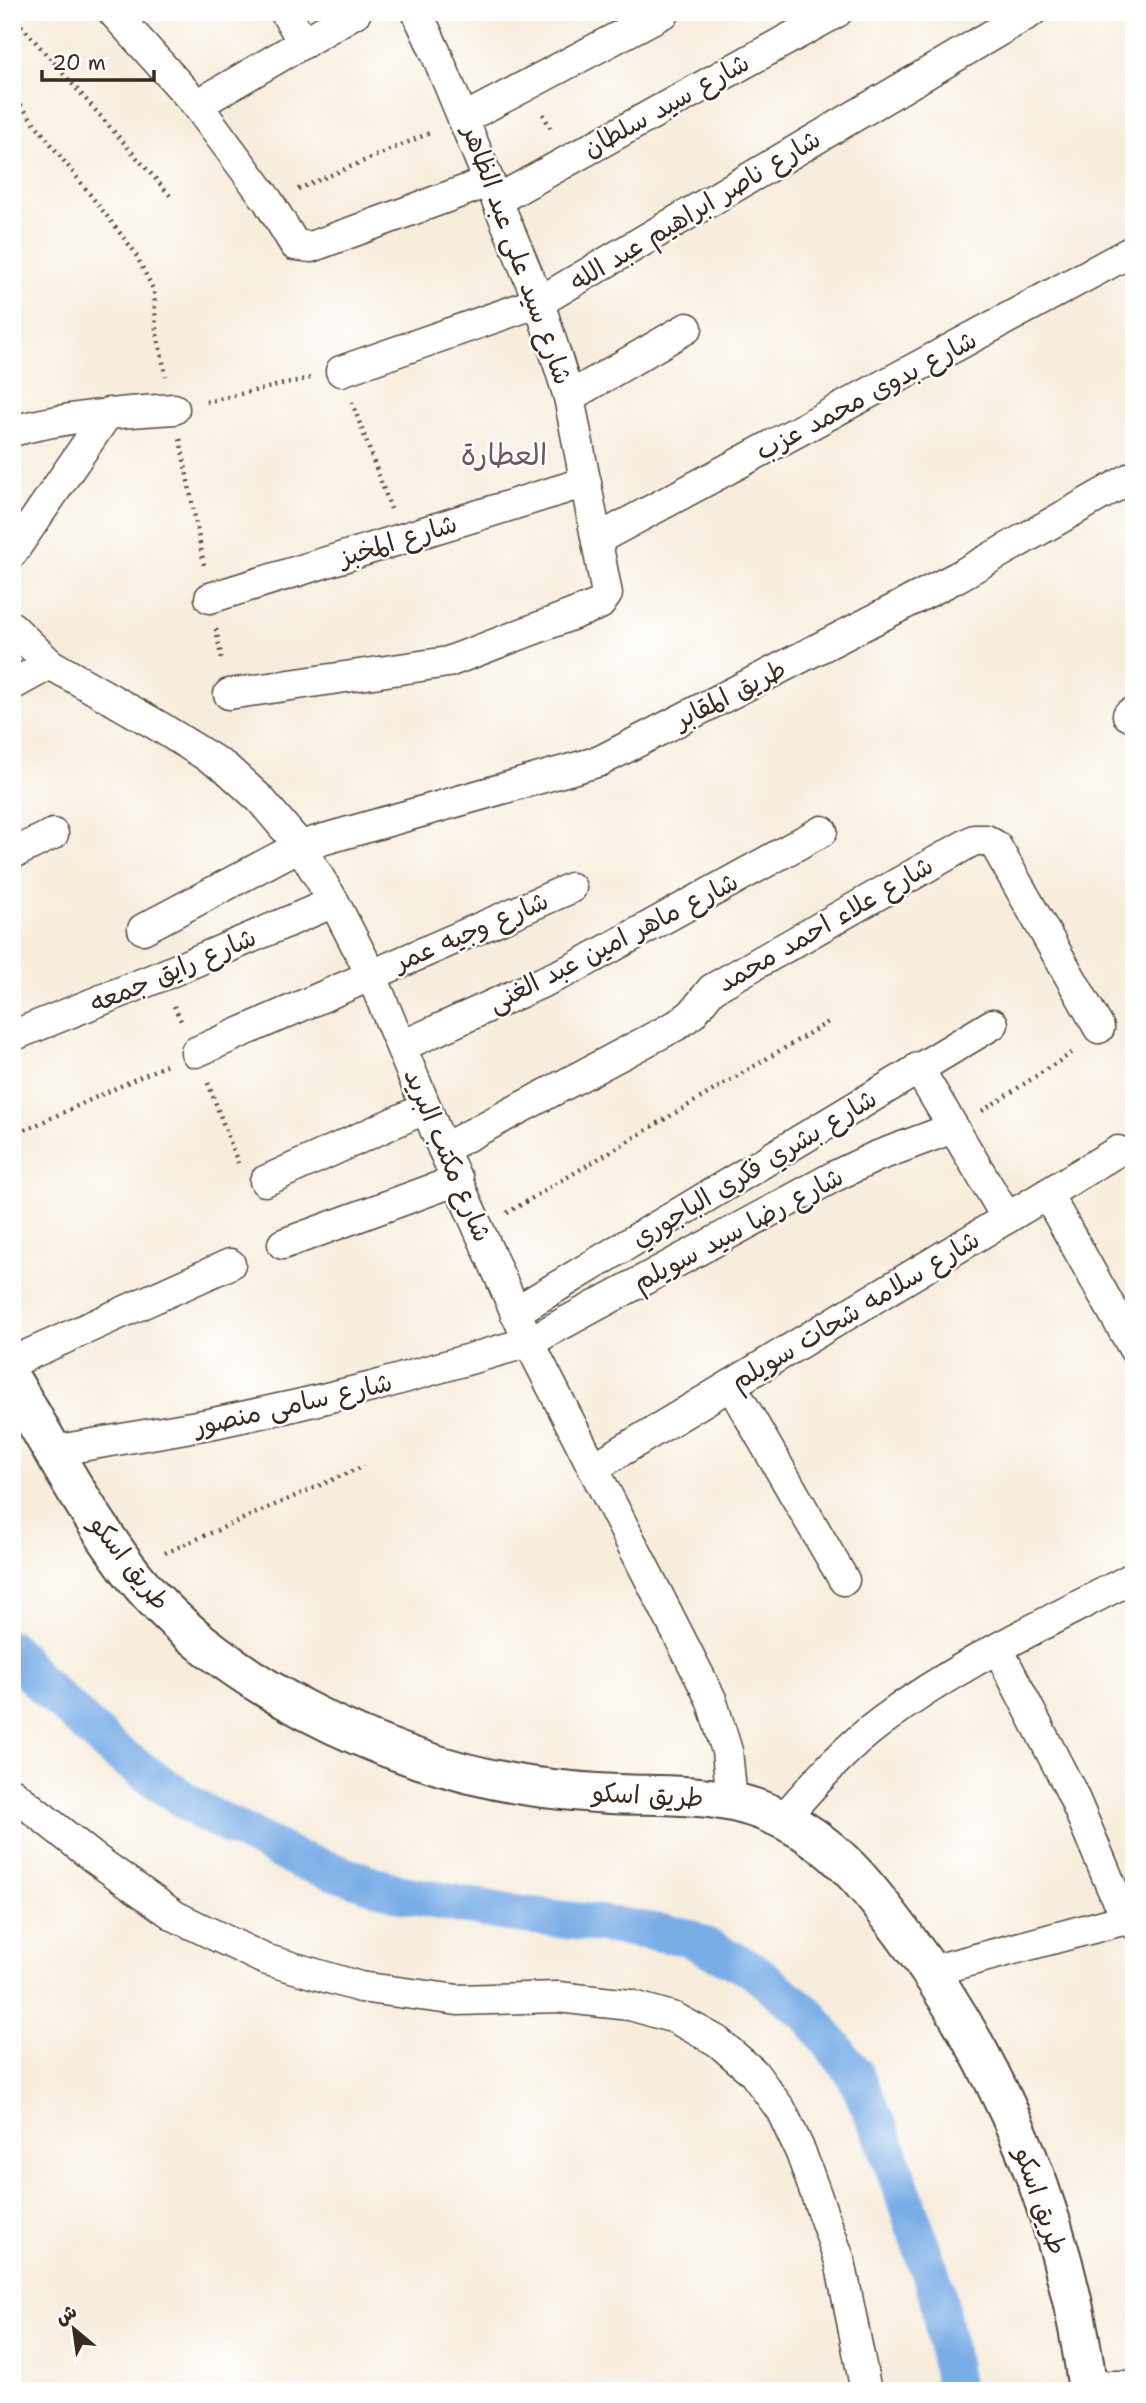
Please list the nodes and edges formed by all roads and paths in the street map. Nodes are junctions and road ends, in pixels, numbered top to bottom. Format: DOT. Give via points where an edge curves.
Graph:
graph roads {
  1 [pos="113,12"];
  2 [pos="285,12"];
  3 [pos="356,12"];
  4 [pos="417,12"];
  5 [pos="837,12"];
  6 [pos="1031,12"];
  7 [pos="12,15"];
  8 [pos="649,16"];
  9 [pos="303,43"];
  10 [pos="528,85"];
  11 [pos="12,94"];
  12 [pos="197,104"];
  13 [pos="463,119"];
  14 [pos="568,159"];
  15 [pos="493,191"];
  16 [pos="173,199"];
  17 [pos="268,201"];
  18 [pos="1134,250"];
  19 [pos="539,302"];
  20 [pos="687,328"];
  21 [pos="341,371"];
  22 [pos="569,397"];
  23 [pos="174,409"];
  24 [pos="108,413"];
  25 [pos="12,431"];
  26 [pos="1134,476"];
  27 [pos="586,482"];
  28 [pos="402,539"];
  29 [pos="598,539"];
  30 [pos="12,553"];
  31 [pos="210,598"];
  32 [pos="12,627"];
  33 [pos="50,664"];
  34 [pos="12,685"];
  35 [pos="229,694"];
  36 [pos="822,831"];
  37 [pos="53,834"];
  38 [pos="300,846"];
  39 [pos="12,854"];
  40 [pos="571,888"];
  41 [pos="334,902"];
  42 [pos="143,929"];
  43 [pos="371,974"];
  44 [pos="161,976"];
  45 [pos="830,1021"];
  46 [pos="993,1024"];
  47 [pos="1099,1028"];
  48 [pos="12,1036"];
  49 [pos="402,1046"];
  50 [pos="196,1052"];
  51 [pos="918,1068"];
  52 [pos="426,1108"];
  53 [pos="953,1128"];
  54 [pos="12,1136"];
  55 [pos="443,1149"];
  56 [pos="1118,1151"];
  57 [pos="458,1180"];
  58 [pos="265,1181"];
  59 [pos="1047,1194"];
  60 [pos="1007,1218"];
  61 [pos="479,1229"];
  62 [pos="283,1244"];
  63 [pos="230,1264"];
  64 [pos="515,1312"];
  65 [pos="529,1342"];
  66 [pos="1134,1349"];
  67 [pos="12,1362"];
  68 [pos="12,1381"];
  69 [pos="731,1385"];
  70 [pos="53,1451"];
  71 [pos="364,1466"];
  72 [pos="593,1468"];
  73 [pos="129,1569"];
  74 [pos="1134,1577"];
  75 [pos="844,1580"];
  76 [pos="998,1649"];
  77 [pos="12,1793"];
  78 [pos="732,1801"];
  79 [pos="783,1819"];
  80 [pos="1132,1921"];
  81 [pos="931,1970"];
  82 [pos="1134,2386"];
  83 [pos="1088,2388"];
  84 [pos="866,2391"];
  1 -- 12 [label="street"];
  2 -- 9 [label="street"];
  3 -- 9 [label="street"];
  4 -- 13 [label="street"];
  5 -- 14 [label="street, شارع سيد سلطان"];
  6 -- 19 [label="street, شارع ناصر ابراهيم عبد الله"];
  7 -- 16 [label="path"];
  8 -- 10 [label="street, شارع سيد على عبد الظاهر"];
  9 -- 12 [label="street"];
  10 -- 13 [label="street, شارع سيد على عبد الظاهر"];
  10 -- 14 [label="path"];
  11 -- 23 [label="path" via="134,251 154,290 156,330"];
  12 -- 17 [label="street"];
  13 -- 15 [label="street, شارع سيد على عبد الظاهر"];
  13 -- 17 [label="path"];
  14 -- 15 [label="street, شارع سيد سلطان"];
  15 -- 17 [label="street, شارع سيد سلطان" via="311,247 289,239"];
  15 -- 19 [label="street, شارع سيد على عبد الظاهر"];
  18 -- 29 [label="street, شارع بدوى محمد عزب"];
  19 -- 21 [label="street, شارع ناصر ابراهيم عبد الله"];
  19 -- 22 [label="street, شارع سيد على عبد الظاهر"];
  20 -- 22 [label="street"];
  21 -- 23 [label="path"];
  21 -- 28 [label="path"];
  22 -- 27 [label="street, شارع سيد على عبد الظاهر"];
  23 -- 24 [label="street"];
  23 -- 31 [label="path"];
  24 -- 25 [label="street"];
  24 -- 30 [label="street"];
  26 -- 38 [label="street, طريق المقابر" via="957,577 600,761"];
  27 -- 28 [label="street, شارع المخبز"];
  27 -- 29 [label="street, شارع سيد على عبد الظاهر"];
  28 -- 31 [label="street, شارع المخبز"];
  29 -- 35 [label="street, شارع سيد على عبد الظاهر" via="607,589 600,604 448,662"];
  31 -- 35 [label="path"];
  32 -- 33 [label="street, شارع مكتب البريد"];
  33 -- 34 [label="street"];
  33 -- 38 [label="street, شارع مكتب البريد" via="226,768"];
  36 -- 49 [label="street, شارع ماهر امين عبد الغنى" via="574,968"];
  37 -- 39 [label="street"];
  38 -- 41 [label="street, شارع مكتب البريد"];
  38 -- 42 [label="street, طريق المقابر"];
  40 -- 43 [label="street, شارع وجيه عمر"];
  41 -- 43 [label="street, شارع مكتب البريد"];
  41 -- 44 [label="street, شارع رايق جمعه"];
  43 -- 49 [label="street, شارع مكتب البريد"];
  43 -- 50 [label="street, شارع وجيه عمر"];
  44 -- 48 [label="street, شارع رايق جمعه"];
  44 -- 50 [label="path"];
  45 -- 61 [label="path"];
  46 -- 51 [label="street, شارع بشري فكرى الباجوري"];
  47 -- 53 [label="path" via="1095,1040"];
  47 -- 55 [label="street, شارع علاء احمد محمد" via="996,846 974,840 712,989 677,1025"];
  49 -- 52 [label="street, شارع مكتب البريد"];
  50 -- 54 [label="path"];
  50 -- 58 [label="path" via="242,1173 248,1182"];
  51 -- 53 [label="street"];
  51 -- 64 [label="street, شارع بشري فكرى الباجوري"];
  52 -- 55 [label="street, شارع مكتب البريد"];
  52 -- 58 [label="street"];
  53 -- 60 [label="street"];
  53 -- 65 [label="street, شارع رضا سيد سويلم" via="835,1176"];
  55 -- 57 [label="street, شارع مكتب البريد"];
  56 -- 59 [label="street, شارع سلامه شحات سويلم"];
  57 -- 61 [label="street, شارع مكتب البريد"];
  57 -- 62 [label="street"];
  59 -- 60 [label="street, شارع سلامه شحات سويلم"];
  59 -- 66 [label="street"];
  60 -- 69 [label="street, شارع سلامه شحات سويلم"];
  61 -- 64 [label="street, شارع مكتب البريد"];
  63 -- 67 [label="street"];
  64 -- 65 [label="street, شارع مكتب البريد"];
  65 -- 70 [label="street, شارع سامى منصور" via="293,1406"];
  65 -- 72 [label="street, شارع مكتب البريد"];
  68 -- 70 [label="street, طريق اسكو"];
  69 -- 72 [label="street, شارع سلامه شحات سويلم"];
  69 -- 75 [label="street"];
  70 -- 73 [label="street, طريق اسكو"];
  71 -- 73 [label="path"];
  72 -- 78 [label="street, شارع مكتب البريد" via="711,1699 727,1751"];
  73 -- 78 [label="street, طريق اسكو" via="179,1624 239,1670 304,1710 374,1743 521,1785"];
  74 -- 76 [label="street"];
  76 -- 79 [label="street" via="881,1721 829,1767"];
  76 -- 80 [label="street" via="1072,1793 1115,1895"];
  77 -- 84 [label="street" via="175,1916 264,1959 360,1987 458,2000 558,1997 630,2005 675,2018 717,2041 753,2072 774,2100 800,2153 840,2262"];
  78 -- 79 [label="street, طريق اسكو"];
  79 -- 81 [label="street, طريق اسكو" via="817,1838 847,1863"];
  80 -- 81 [label="street"];
  81 -- 83 [label="street, طريق اسكو" via="977,2047 1044,2200 1072,2298"];
  82 -- 83 [label="street"];
}
